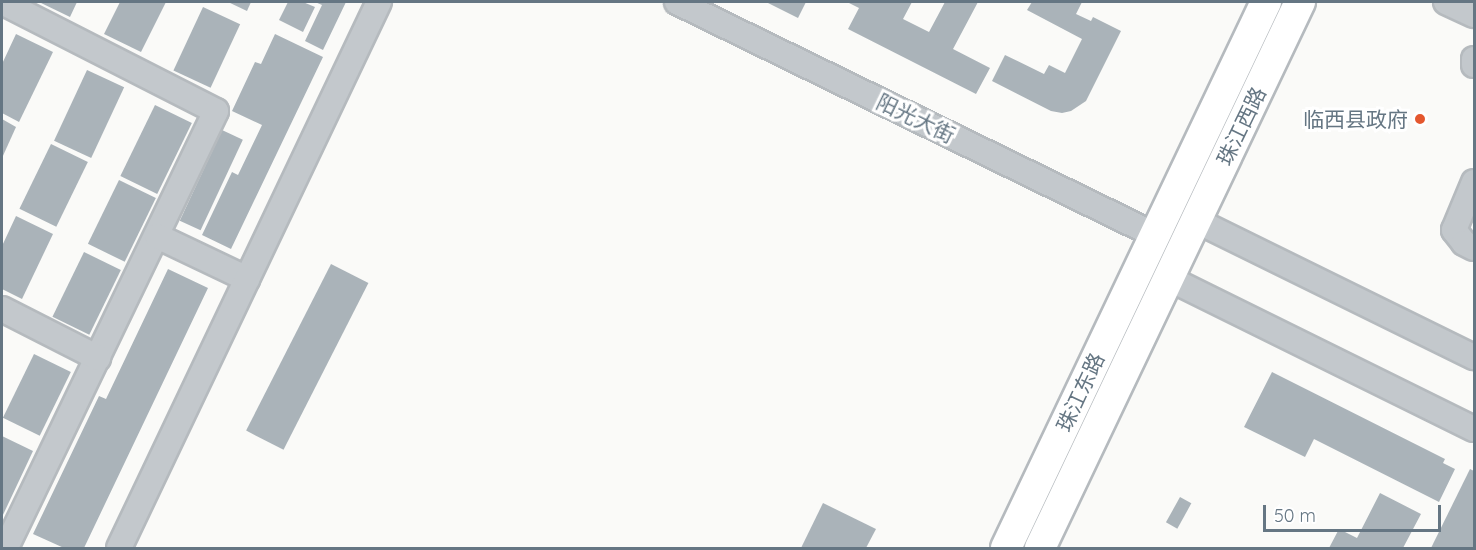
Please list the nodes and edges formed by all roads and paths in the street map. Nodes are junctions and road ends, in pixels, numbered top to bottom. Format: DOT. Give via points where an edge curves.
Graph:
graph roads {
  1 [pos="2,2"];
  2 [pos="379,2"];
  3 [pos="677,2"];
  4 [pos="1266,2"];
  5 [pos="1300,2"];
  6 [pos="1446,2"];
  7 [pos="1474,15"];
  8 [pos="1474,59"];
  9 [pos="1474,65"];
  10 [pos="1474,182"];
  11 [pos="1195,220"];
  12 [pos="1155,235"];
  13 [pos="157,236"];
  14 [pos="1474,248"];
  15 [pos="1168,278"];
  16 [pos="247,279"];
  17 [pos="2,309"];
  18 [pos="1474,357"];
  19 [pos="98,358"];
  20 [pos="1474,429"];
  21 [pos="6,549"];
  22 [pos="119,549"];
  23 [pos="1006,549"];
  24 [pos="1040,549"];
  1 -- 13 [label="street" via="216,111"];
  2 -- 16 [label="street"];
  3 -- 12 [label="street, 阳光大街"];
  4 -- 12 [label="main road, 珠江西路"];
  5 -- 11 [label="main road, 珠江西路"];
  6 -- 7 [label="street"];
  8 -- 9 [label="street"];
  10 -- 14 [label="street" via="1454,230"];
  11 -- 15 [label="main road, 珠江西路"];
  11 -- 18 [label="street"];
  12 -- 23 [label="main road, 珠江东路"];
  13 -- 16 [label="street"];
  13 -- 19 [label="street"];
  15 -- 20 [label="street"];
  15 -- 24 [label="main road, 珠江西路"];
  16 -- 22 [label="street"];
  17 -- 19 [label="street"];
  19 -- 21 [label="street"];
}
